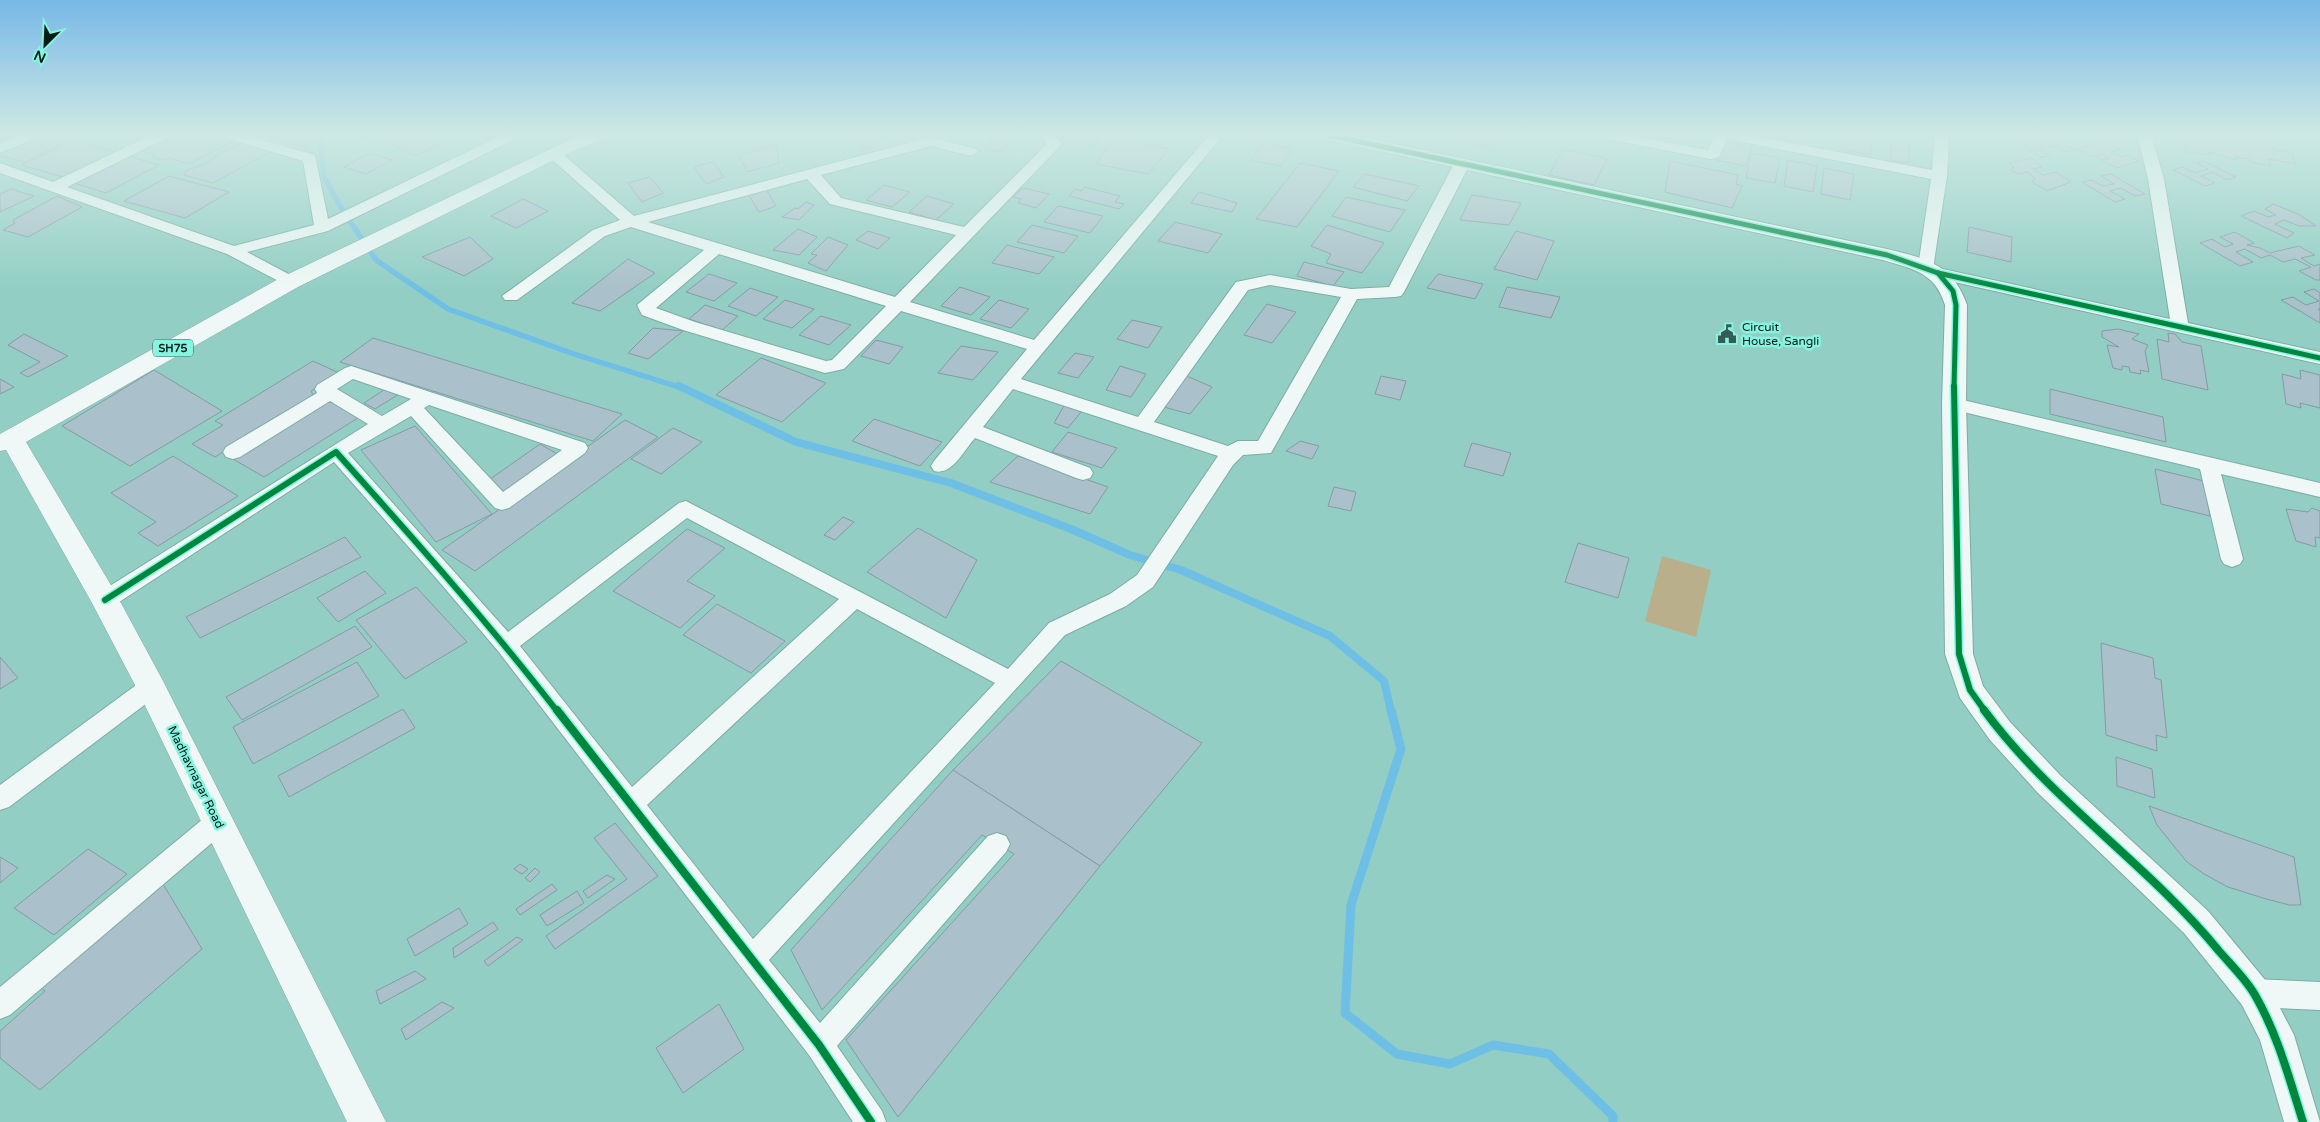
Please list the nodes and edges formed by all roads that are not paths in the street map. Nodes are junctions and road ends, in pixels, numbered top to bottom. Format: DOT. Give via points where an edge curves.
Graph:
graph roads {
  1 [pos="315,186"];
  2 [pos="407,186"];
  3 [pos="486,186"];
  4 [pos="591,186"];
  5 [pos="761,186"];
  6 [pos="823,186"];
  7 [pos="1013,186"];
  8 [pos="1173,186"];
  9 [pos="1450,186"];
  10 [pos="1566,186"];
  11 [pos="1938,186"];
  12 [pos="2157,186"];
  13 [pos="54,187"];
  14 [pos="631,222"];
  15 [pos="322,228"];
  16 [pos="966,233"];
  17 [pos="716,248"];
  18 [pos="233,251"];
  19 [pos="1932,270"];
  20 [pos="290,282"];
  21 [pos="1351,294"];
  22 [pos="512,296"];
  23 [pos="896,304"];
  24 [pos="2180,327"];
  25 [pos="1038,347"];
  26 [pos="2320,358"];
  27 [pos="1010,382"];
  28 [pos="330,393"];
  29 [pos="420,402"];
  30 [pos="1954,404"];
  31 [pos="383,425"];
  32 [pos="1142,425"];
  33 [pos="971,429"];
  34 [pos="6,441"];
  35 [pos="233,452"];
  36 [pos="336,452"];
  37 [pos="1232,454"];
  38 [pos="2209,463"];
  39 [pos="940,466"];
  40 [pos="1083,473"];
  41 [pos="2320,490"];
  42 [pos="2232,559"];
  43 [pos="855,598"];
  44 [pos="105,600"];
  45 [pos="506,644"];
  46 [pos="1011,681"];
  47 [pos="151,687"];
  48 [pos="0,799"];
  49 [pos="630,804"];
  50 [pos="218,822"];
  51 [pos="997,844"];
  52 [pos="752,958"];
  53 [pos="2254,994"];
  54 [pos="2320,996"];
  55 [pos="0,1006"];
  56 [pos="819,1045"];
  57 [pos="367,1122"];
  58 [pos="871,1122"];
  59 [pos="2303,1122"];
  1 -- 15 [label="street"];
  2 -- 15 [label="street"];
  3 -- 20 [label="main road, SH75"];
  4 -- 14 [label="street"];
  5 -- 14 [label="street"];
  6 -- 16 [label="street" via="836,200"];
  7 -- 16 [label="street"];
  8 -- 25 [label="street"];
  9 -- 21 [label="street" via="1395,292"];
  10 -- 19 [label="street" via="1887,255"];
  11 -- 19 [label="street"];
  12 -- 24 [label="street"];
  13 -- 18 [label="street"];
  14 -- 17 [label="street"];
  14 -- 22 [label="street" via="599,233"];
  15 -- 18 [label="street"];
  16 -- 23 [label="street"];
  17 -- 23 [label="street"];
  17 -- 23 [label="street" via="646,305 648,311 825,367 838,365"];
  18 -- 20 [label="street"];
  19 -- 24 [label="street"];
  19 -- 30 [label="street" via="1953,291 1956,305"];
  20 -- 34 [label="main road, SH75"];
  21 -- 32 [label="street" via="1270,280 1242,286"];
  21 -- 37 [label="street" via="1264,448 1238,448"];
  23 -- 25 [label="street"];
  24 -- 26 [label="street"];
  25 -- 27 [label="street"];
  27 -- 32 [label="street"];
  27 -- 33 [label="street"];
  28 -- 29 [label="street" via="324,389 351,372"];
  28 -- 31 [label="street"];
  28 -- 35 [label="street"];
  29 -- 29 [label="street" via="578,448 502,503"];
  29 -- 31 [label="street"];
  30 -- 38 [label="street"];
  30 -- 53 [label="street" via="1958,654 1970,690 2000,731 2048,784 2196,922"];
  31 -- 36 [label="street"];
  32 -- 37 [label="street"];
  33 -- 39 [label="street"];
  33 -- 40 [label="street"];
  34 -- 44 [label="main road, Madhavnagar Road"];
  36 -- 44 [label="street"];
  36 -- 45 [label="street"];
  37 -- 46 [label="street" via="1144,582 1118,600 1058,629"];
  38 -- 41 [label="street"];
  38 -- 42 [label="street"];
  43 -- 45 [label="street" via="686,508"];
  43 -- 46 [label="street"];
  43 -- 49 [label="street"];
  44 -- 47 [label="main road, Madhavnagar Road"];
  45 -- 49 [label="street"];
  46 -- 52 [label="street"];
  47 -- 48 [label="street"];
  47 -- 50 [label="main road, Madhavnagar Road"];
  49 -- 52 [label="street"];
  50 -- 55 [label="street"];
  50 -- 57 [label="main road, Madhavnagar Road"];
  51 -- 56 [label="street"];
  52 -- 56 [label="street"];
  53 -- 54 [label="street"];
  53 -- 59 [label="street" via="2276,1034"];
  56 -- 58 [label="street"];
}
